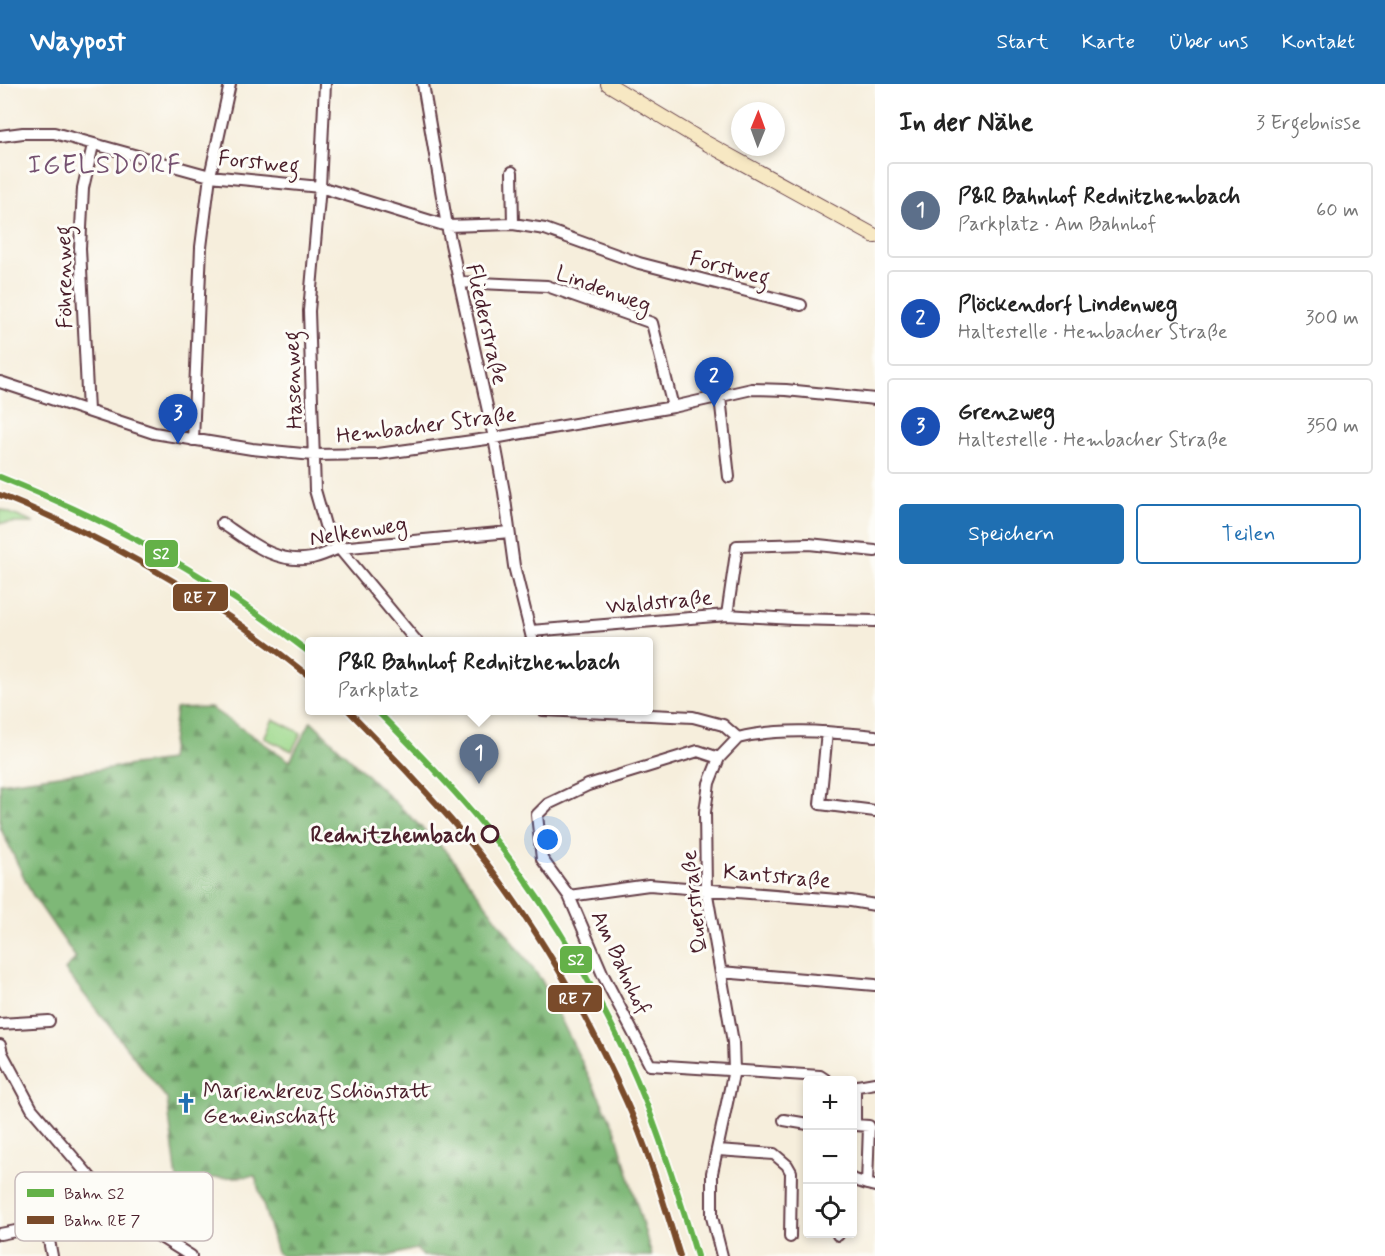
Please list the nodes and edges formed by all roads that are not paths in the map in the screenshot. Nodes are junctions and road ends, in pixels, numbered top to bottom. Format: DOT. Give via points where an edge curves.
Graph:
graph roads {
  1 [pos="230,84"];
  2 [pos="325,84"];
  3 [pos="423,84"];
  4 [pos="608,84"];
  5 [pos="0,136"];
  6 [pos="93,145"];
  7 [pos="512,172"];
  8 [pos="210,176"];
  9 [pos="320,187"];
  10 [pos="513,224"];
  11 [pos="447,226"];
  12 [pos="875,236"];
  13 [pos="459,282"];
  14 [pos="801,305"];
  15 [pos="0,382"];
  16 [pos="720,397"];
  17 [pos="875,399"];
  18 [pos="673,407"];
  19 [pos="88,411"];
  20 [pos="494,438"];
  21 [pos="194,440"];
  22 [pos="313,455"];
  23 [pos="729,477"];
  24 [pos="222,523"];
  25 [pos="509,532"];
  26 [pos="339,549"];
  27 [pos="875,552"];
  28 [pos="727,615"];
  29 [pos="875,621"];
  30 [pos="532,636"];
  31 [pos="413,637"];
  32 [pos="644,715"];
  33 [pos="827,732"];
  34 [pos="875,736"];
  35 [pos="738,738"];
  36 [pos="719,758"];
  37 [pos="875,811"];
  38 [pos="706,889"];
  39 [pos="569,896"];
  40 [pos="875,905"];
  41 [pos="720,972"];
  42 [pos="875,985"];
  43 [pos="49,1021"];
  44 [pos="0,1024"];
  45 [pos="1,1051"];
  46 [pos="734,1070"];
  47 [pos="820,1076"];
  48 [pos="875,1083"];
  49 [pos="857,1086"];
  50 [pos="784,1120"];
  51 [pos="803,1123"];
  52 [pos="857,1125"];
  53 [pos="718,1150"];
  54 [pos="86,1172"];
  55 [pos="871,1185"];
  56 [pos="15,1231"];
  57 [pos="0,1234"];
  58 [pos="790,1237"];
  59 [pos="49,1241"];
  60 [pos="167,1241"];
  61 [pos="52,1256"];
  62 [pos="191,1256"];
  63 [pos="722,1256"];
  1 -- 8 [label="street"];
  2 -- 9 [label="street, Hasenweg"];
  3 -- 11 [label="street, Fliederstraße"];
  4 -- 12 [label="main road"];
  5 -- 6 [label="street, Forstweg" via="54,133"];
  6 -- 8 [label="street, Forstweg"];
  6 -- 19 [label="street, Föhrenweg" via="83,188 80,248"];
  7 -- 10 [label="street"];
  8 -- 9 [label="street, Forstweg"];
  8 -- 21 [label="street" via="201,247"];
  9 -- 11 [label="street, Forstweg"];
  9 -- 22 [label="street, Hasenweg" via="309,311"];
  10 -- 11 [label="street, Forstweg"];
  10 -- 14 [label="street, Forstweg" via="545,230 639,263"];
  11 -- 13 [label="street, Fliederstraße"];
  13 -- 18 [label="street, Lindenweg" via="547,286 652,323"];
  13 -- 20 [label="street, Fliederstraße"];
  15 -- 19 [label="street, Hembacher Straße"];
  16 -- 17 [label="street, Hembacher Straße" via="752,389"];
  16 -- 18 [label="street, Hembacher Straße"];
  16 -- 23 [label="street"];
  18 -- 20 [label="street, Hembacher Straße"];
  19 -- 21 [label="street, Hembacher Straße" via="154,433"];
  20 -- 22 [label="street, Hembacher Straße" via="378,454"];
  20 -- 25 [label="street, Fliederstraße"];
  21 -- 22 [label="street, Hembacher Straße"];
  22 -- 26 [label="street, Hasenweg" via="315,490 325,525"];
  24 -- 26 [label="street, Nelkenweg" via="269,554 290,560"];
  25 -- 26 [label="street, Nelkenweg"];
  25 -- 30 [label="street, Fliederstraße"];
  26 -- 31 [label="street, Hasenweg"];
  27 -- 28 [label="street, Waldstraße" via="809,544 737,546"];
  28 -- 29 [label="street"];
  28 -- 30 [label="street, Waldstraße"];
  32 -- 35 [label="street" via="693,717 723,725"];
  33 -- 34 [label="street"];
  33 -- 35 [label="street" via="763,732"];
  33 -- 37 [label="street" via="820,804"];
  35 -- 36 [label="street, Querstraße"];
  36 -- 38 [label="street, Querstraße" via="709,783 705,812"];
  36 -- 39 [label="street, Am Bahnhof" via="698,751 588,785 548,804 537,815 542,859"];
  38 -- 39 [label="street, Kantstraße" via="648,885"];
  38 -- 40 [label="street, Kantstraße"];
  38 -- 41 [label="street, Querstraße"];
  39 -- 46 [label="street, Am Bahnhof" via="603,975 650,1065"];
  41 -- 42 [label="street"];
  41 -- 46 [label="street, Querstraße"];
  43 -- 44 [label="street"];
  45 -- 54 [label="street" via="32,1109"];
  46 -- 47 [label="street"];
  46 -- 53 [label="street, Querstraße"];
  48 -- 49 [label="street"];
  50 -- 51 [label="street"];
  52 -- 55 [label="street" via="869,1126"];
  53 -- 58 [label="street" via="774,1154 787,1165 791,1172"];
  53 -- 63 [label="street, Querstraße" via="712,1173 712,1217"];
  56 -- 57 [label="street"];
  59 -- 61 [label="street"];
  60 -- 62 [label="street"];
}
